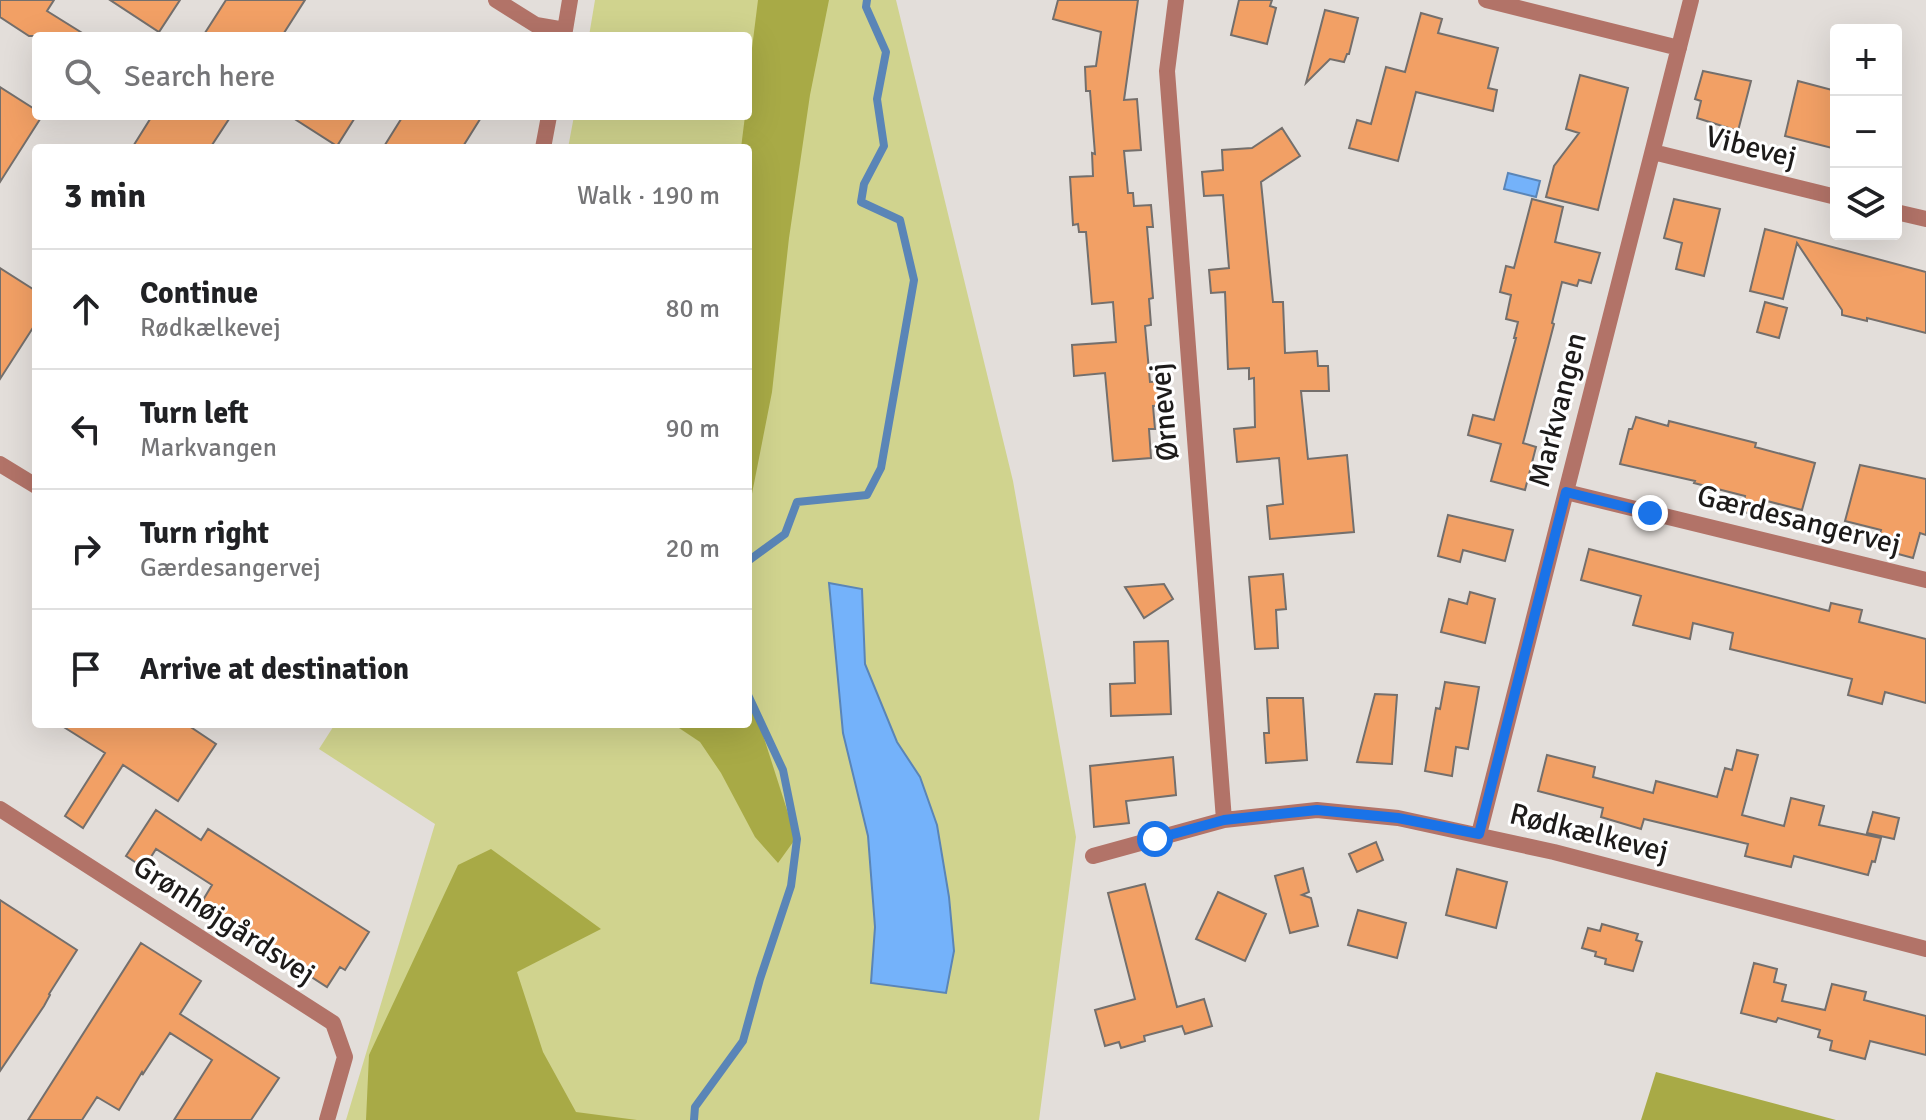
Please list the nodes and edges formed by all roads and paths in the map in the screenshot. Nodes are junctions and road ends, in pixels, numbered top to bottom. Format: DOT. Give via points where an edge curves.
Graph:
graph roads {
  1 [pos="496,0"];
  2 [pos="570,0"];
  3 [pos="1176,0"];
  4 [pos="1486,0"];
  5 [pos="1691,0"];
  6 [pos="560,32"];
  7 [pos="564,32"];
  8 [pos="1679,48"];
  9 [pos="548,120"];
  10 [pos="544,144"];
  11 [pos="1653,152"];
  12 [pos="1830,196"];
  13 [pos="1902,213"];
  14 [pos="1926,219"];
  15 [pos="0,464"];
  16 [pos="32,484"];
  17 [pos="1566,492"];
  18 [pos="1926,580"];
  19 [pos="0,809"];
  20 [pos="1224,820"];
  21 [pos="1479,834"];
  22 [pos="1093,856"];
  23 [pos="1926,949"];
  24 [pos="327,1120"];
  1 -- 6 [label="street" via="536,25"];
  2 -- 7 [label="street"];
  3 -- 20 [label="street, Ørnevej" via="1167,71"];
  4 -- 8 [label="street"];
  5 -- 8 [label="street, Markvangen"];
  8 -- 11 [label="street, Markvangen"];
  9 -- 10 [label="street"];
  11 -- 12 [label="street, Vibevej"];
  11 -- 17 [label="street, Markvangen"];
  13 -- 14 [label="street"];
  15 -- 16 [label="street"];
  17 -- 18 [label="street, Gærdesangervej"];
  17 -- 21 [label="street, Markvangen"];
  19 -- 24 [label="street, Grønhøjgårdsvej" via="333,1023 345,1057"];
  20 -- 21 [label="street, Rødkælkevej" via="1317,810"];
  20 -- 22 [label="street, Rødkælkevej"];
  21 -- 23 [label="street, Rødkælkevej"];
}
